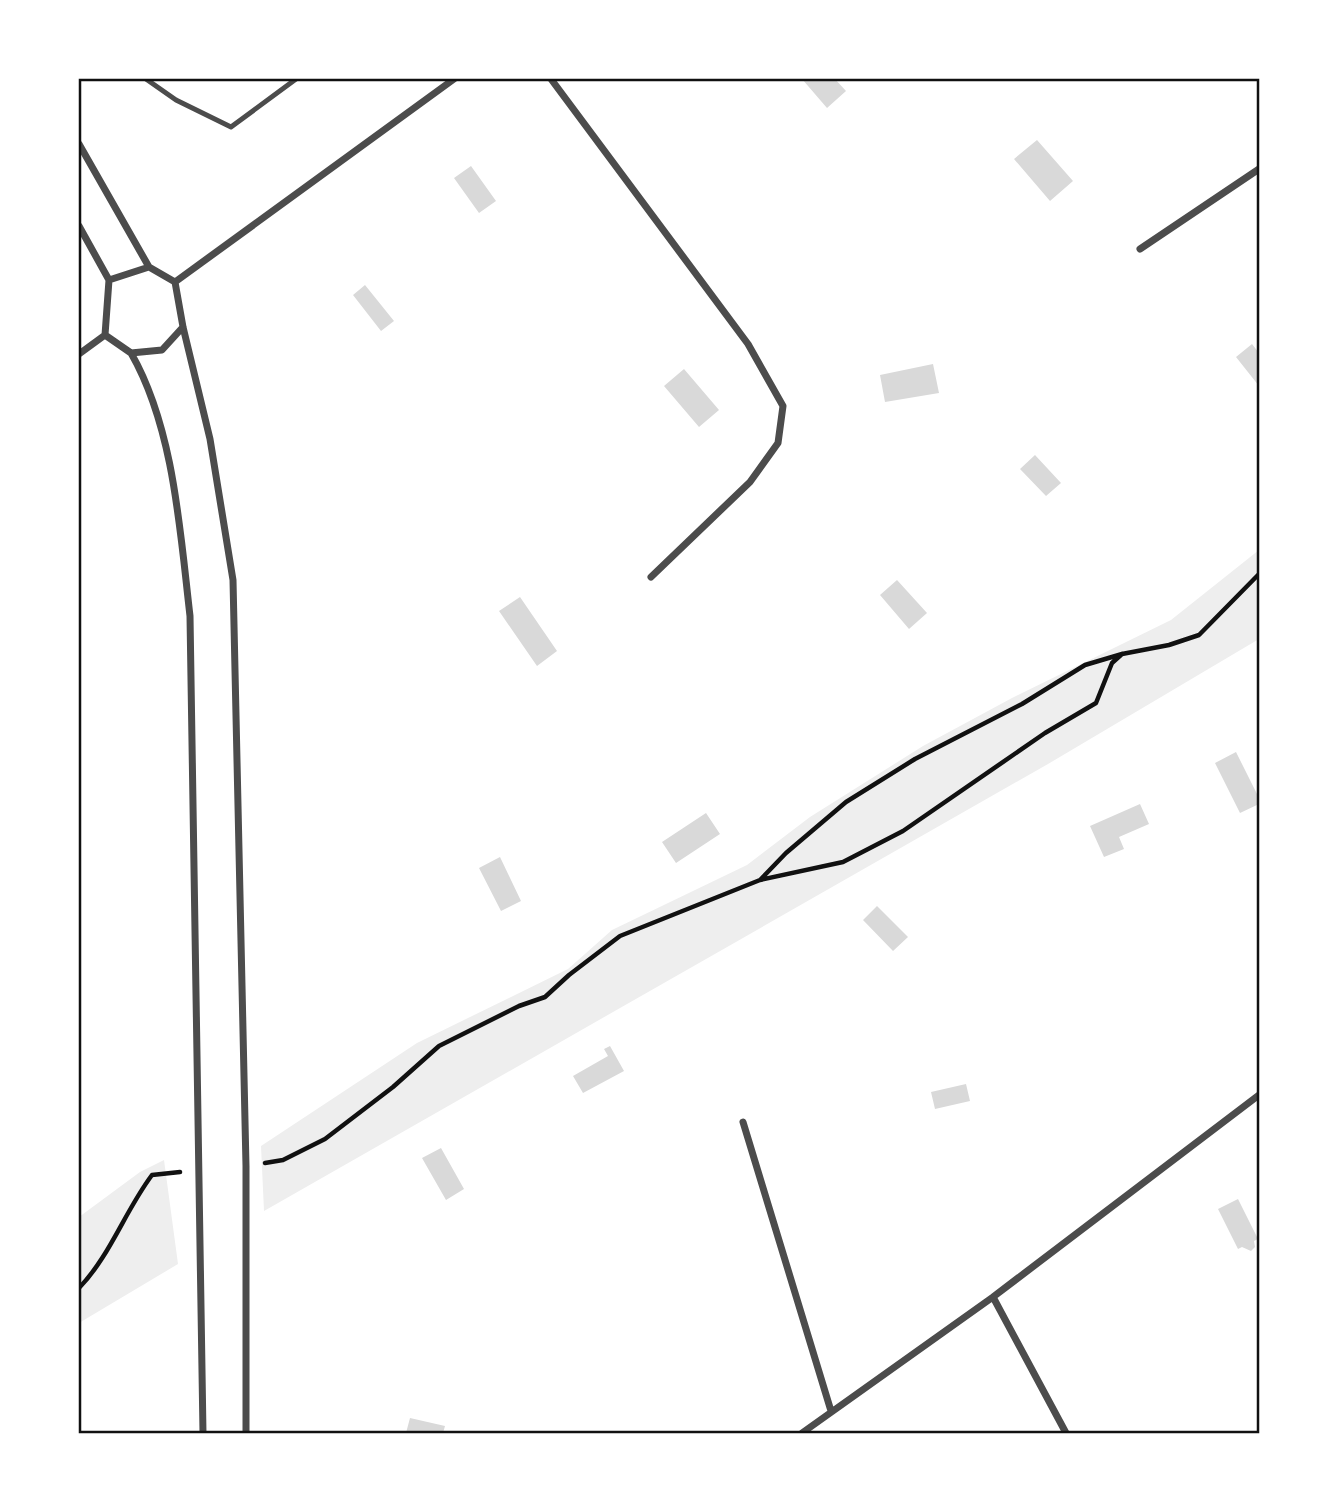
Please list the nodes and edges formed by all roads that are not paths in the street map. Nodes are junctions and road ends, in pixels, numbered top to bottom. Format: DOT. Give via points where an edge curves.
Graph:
graph roads {
  1 [pos="146,79"];
  2 [pos="296,79"];
  3 [pos="454,79"];
  4 [pos="551,79"];
  5 [pos="79,144"];
  6 [pos="1259,169"];
  7 [pos="79,226"];
  8 [pos="1140,249"];
  9 [pos="149,267"];
  10 [pos="109,280"];
  11 [pos="175,282"];
  12 [pos="183,327"];
  13 [pos="105,335"];
  14 [pos="131,353"];
  15 [pos="79,354"];
  16 [pos="651,577"];
  17 [pos="1259,1095"];
  18 [pos="743,1122"];
  19 [pos="993,1297"];
  20 [pos="831,1411"];
  21 [pos="203,1433"];
  22 [pos="246,1433"];
  23 [pos="802,1433"];
  24 [pos="1066,1433"];
  1 -- 2 [label="lane" via="176,100 231,127"];
  3 -- 11 [label="street"];
  4 -- 16 [label="street" via="748,344 783,406 778,443 751,482"];
  5 -- 9 [label="street"];
  6 -- 8 [label="street"];
  7 -- 10 [label="street"];
  9 -- 10 [label="street"];
  9 -- 11 [label="street"];
  10 -- 13 [label="street"];
  11 -- 12 [label="street"];
  12 -- 14 [label="street" via="162,350"];
  12 -- 22 [label="street" via="210,439 233,580 246,1166"];
  13 -- 14 [label="street"];
  13 -- 15 [label="street"];
  14 -- 21 [label="street" via="146,380 174,482 190,616"];
  17 -- 19 [label="street"];
  18 -- 20 [label="street"];
  19 -- 20 [label="street"];
  19 -- 24 [label="street"];
  20 -- 23 [label="street"];
}
